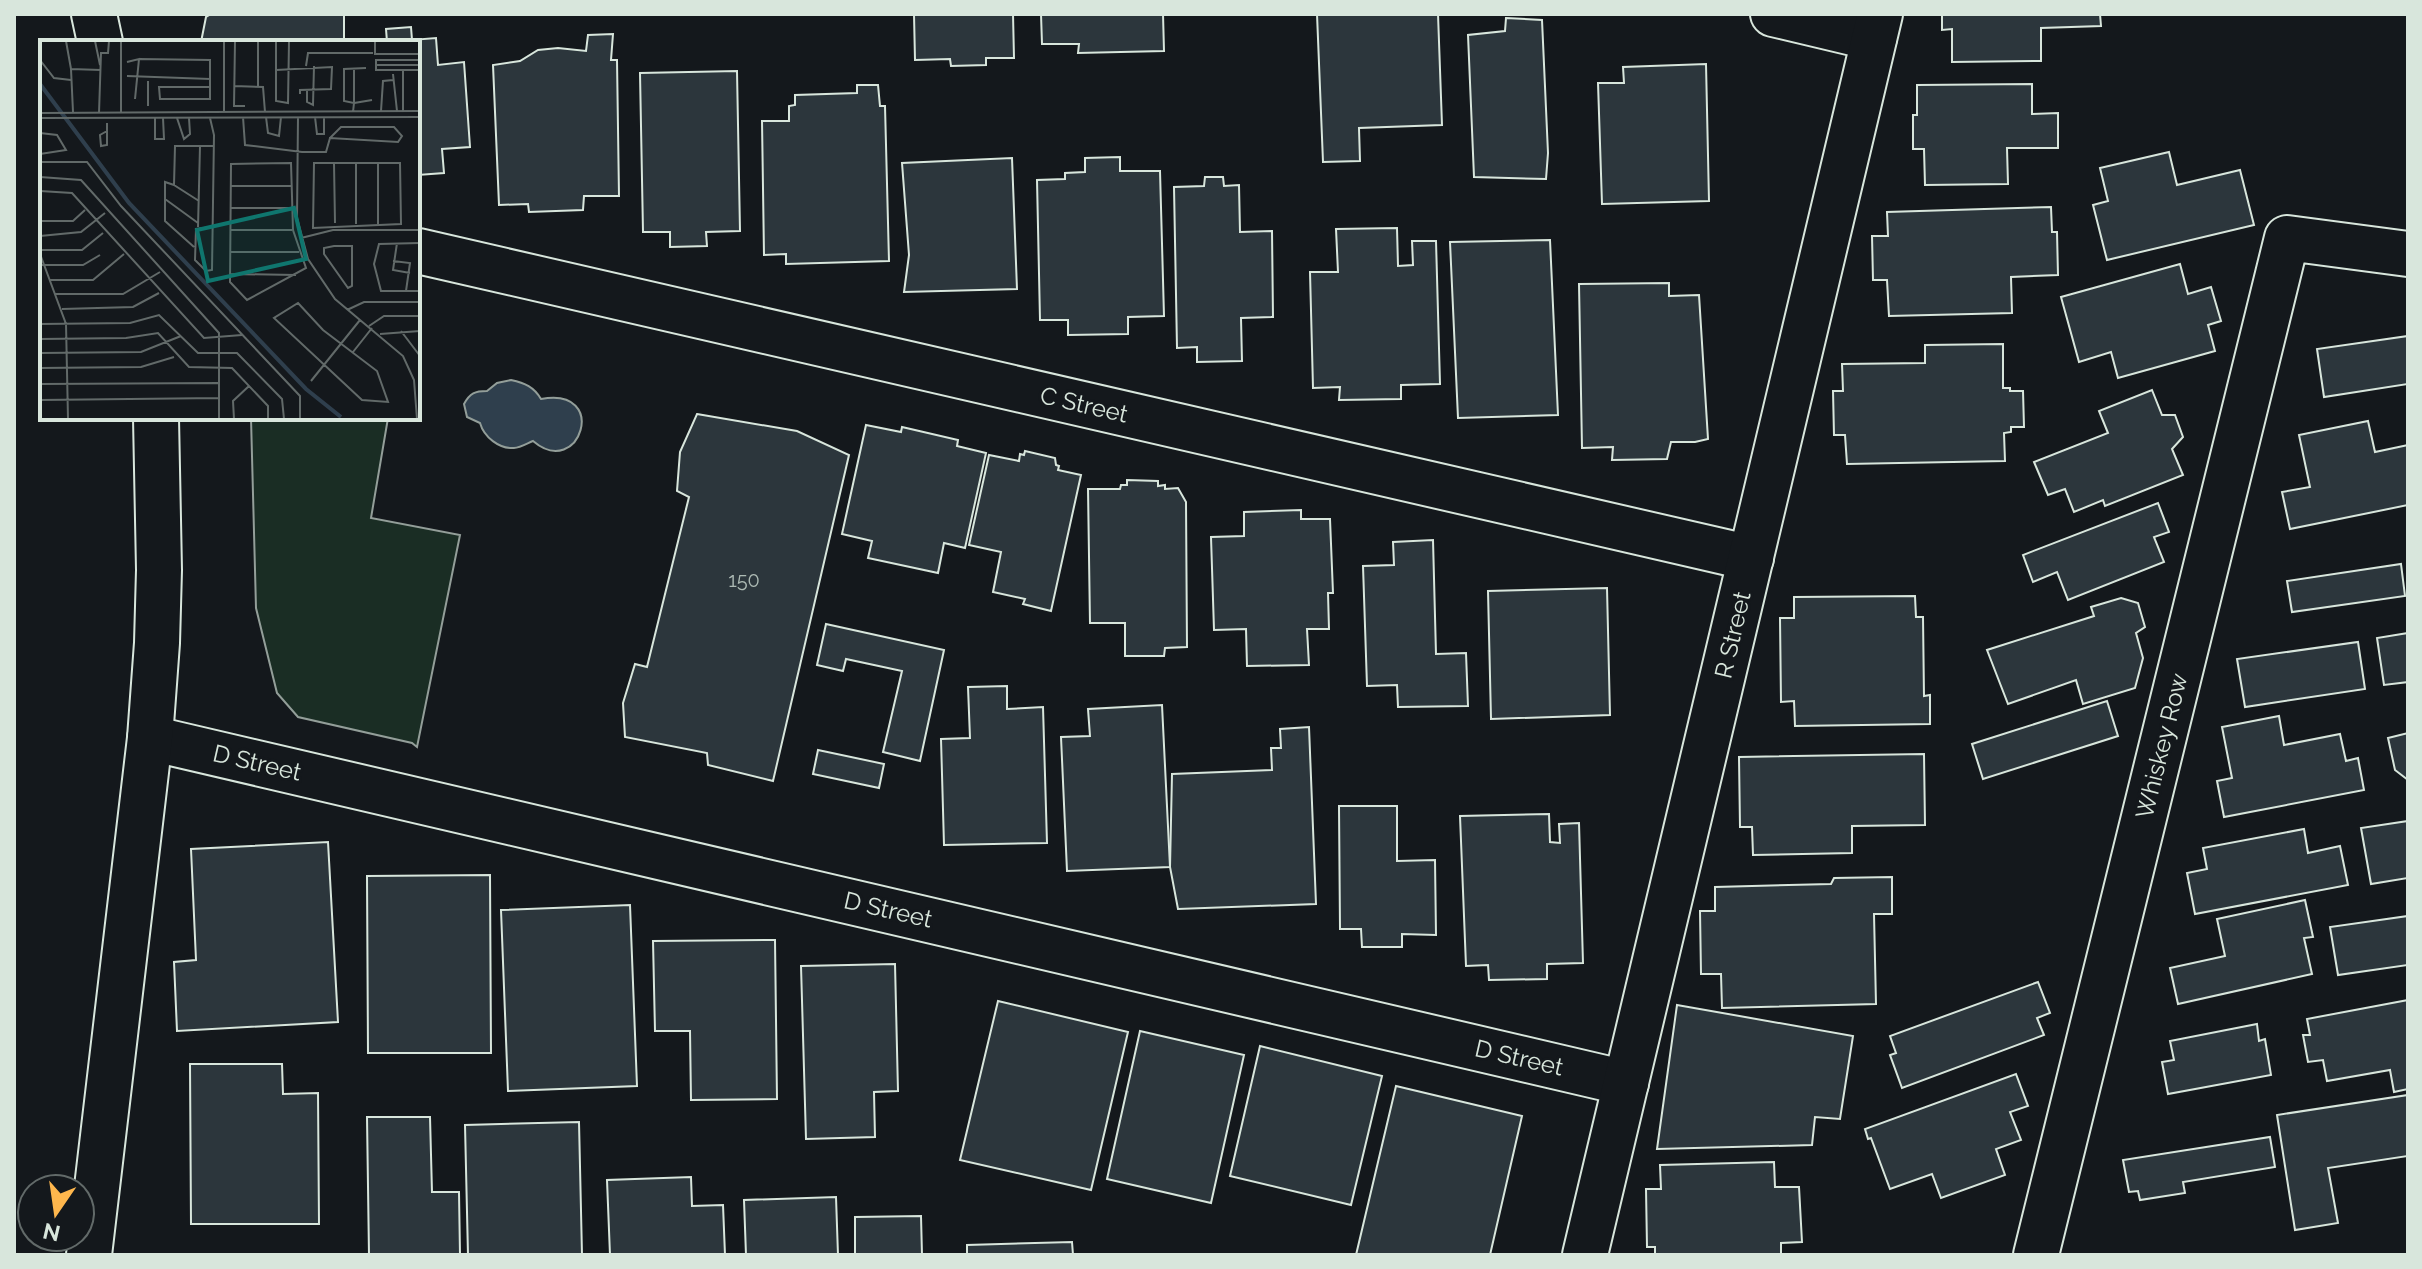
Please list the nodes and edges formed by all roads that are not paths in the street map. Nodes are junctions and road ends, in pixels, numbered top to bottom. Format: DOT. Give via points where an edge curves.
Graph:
graph roads {
  1 [pos="94,14"];
  2 [pos="1773,14"];
  3 [pos="1877,26"];
  4 [pos="100,40"];
  5 [pos="420,251"];
  6 [pos="2408,254"];
  7 [pos="156,420"];
  8 [pos="1751,558"];
  9 [pos="150,738"];
  10 [pos="1626,1083"];
  11 [pos="89,1255"];
  12 [pos="1585,1255"];
  13 [pos="2036,1255"];
  1 -- 4 [label="lane"];
  2 -- 3 [label="lane"];
  3 -- 8 [label="lane, R Street"];
  5 -- 8 [label="lane, C Street"];
  6 -- 13 [label="lane, Whiskey Row" via="2287,238"];
  7 -- 9 [label="lane" via="159,570"];
  8 -- 10 [label="lane, R Street"];
  9 -- 10 [label="lane, D Street"];
  9 -- 11 [label="lane"];
  10 -- 12 [label="lane, R Street"];
}
